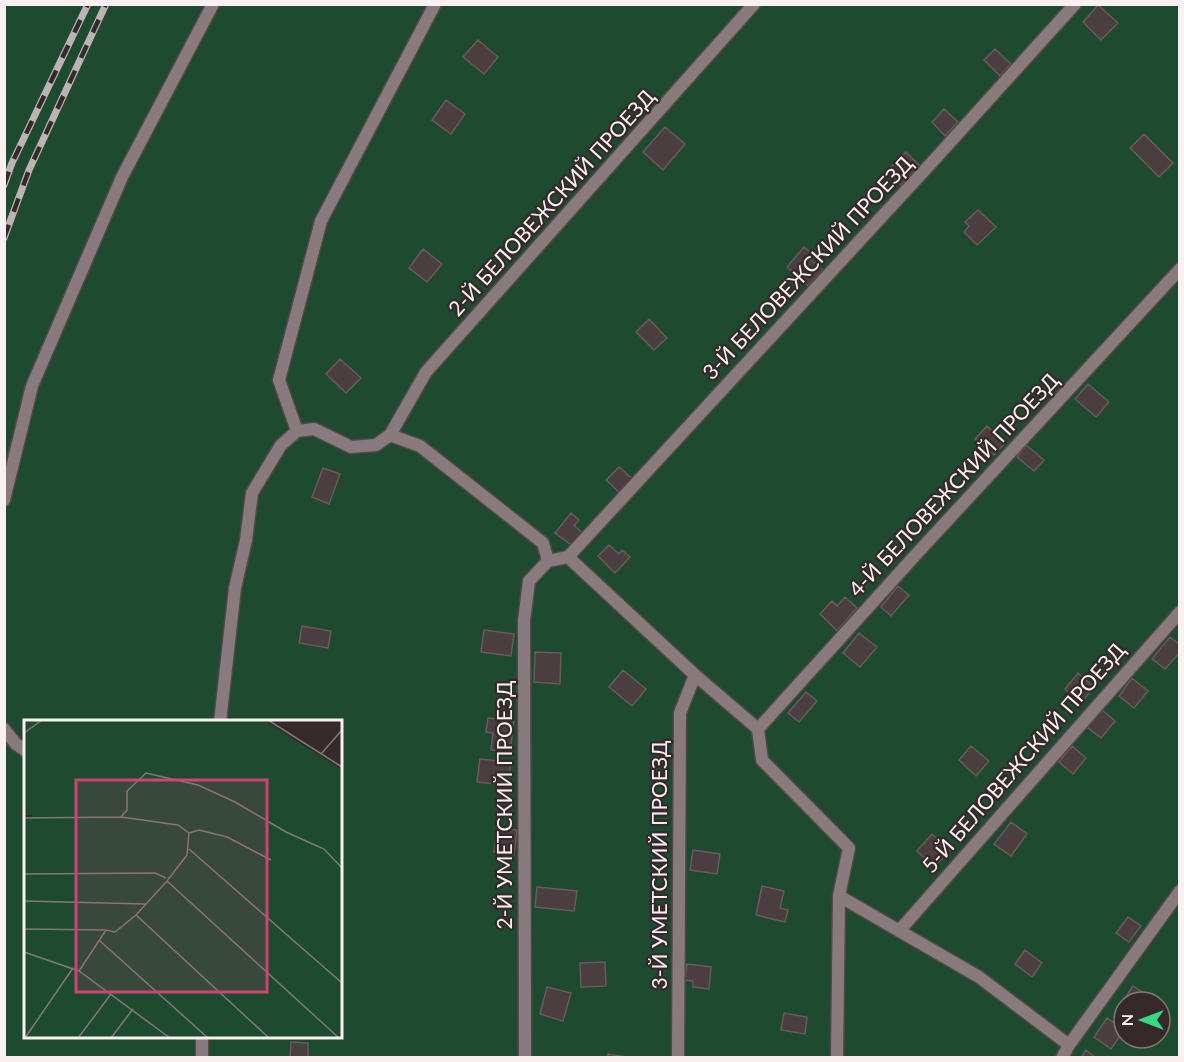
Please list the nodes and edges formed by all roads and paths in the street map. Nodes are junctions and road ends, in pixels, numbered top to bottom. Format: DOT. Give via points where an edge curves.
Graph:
graph roads {
  1 [pos="213,4"];
  2 [pos="435,4"];
  3 [pos="754,4"];
  4 [pos="1075,4"];
  5 [pos="1179,269"];
  6 [pos="297,431"];
  7 [pos="390,435"];
  8 [pos="4,500"];
  9 [pos="568,557"];
  10 [pos="548,561"];
  11 [pos="1179,612"];
  12 [pos="695,675"];
  13 [pos="220,720"];
  14 [pos="4,729"];
  15 [pos="758,729"];
  16 [pos="24,750"];
  17 [pos="1179,891"];
  18 [pos="839,896"];
  19 [pos="899,931"];
  20 [pos="202,1038"];
  21 [pos="1069,1045"];
  22 [pos="202,1058"];
  23 [pos="525,1058"];
  24 [pos="678,1058"];
  25 [pos="837,1058"];
  26 [pos="1062,1058"];
  1 -- 8 [label="lane" via="122,177 32,386"];
  2 -- 6 [label="lane" via="321,221 279,380"];
  3 -- 7 [label="lane, 2-Й БЕЛОВЕЖСКИЙ ПРОЕЗД" via="426,372"];
  4 -- 9 [label="lane, 3-Й БЕЛОВЕЖСКИЙ ПРОЕЗД"];
  5 -- 15 [label="lane, 4-Й БЕЛОВЕЖСКИЙ ПРОЕЗД"];
  6 -- 7 [label="lane" via="314,429 351,447 376,445"];
  6 -- 13 [label="lane" via="281,446 252,493 235,588"];
  7 -- 10 [label="lane" via="420,446 543,543"];
  9 -- 10 [label="lane"];
  9 -- 12 [label="lane"];
  10 -- 23 [label="lane, 2-Й УМЕТСКИЙ ПРОЕЗД" via="529,581 524,621"];
  11 -- 19 [label="lane, 5-Й БЕЛОВЕЖСКИЙ ПРОЕЗД"];
  12 -- 15 [label="lane"];
  12 -- 24 [label="lane, 3-Й УМЕТСКИЙ ПРОЕЗД" via="680,713"];
  14 -- 16 [label="lane"];
  15 -- 18 [label="lane" via="762,760 849,848"];
  17 -- 21 [label="lane"];
  18 -- 19 [label="lane"];
  18 -- 25 [label="lane"];
  19 -- 21 [label="lane" via="979,976"];
  20 -- 22 [label="lane"];
  21 -- 26 [label="lane"];
}
